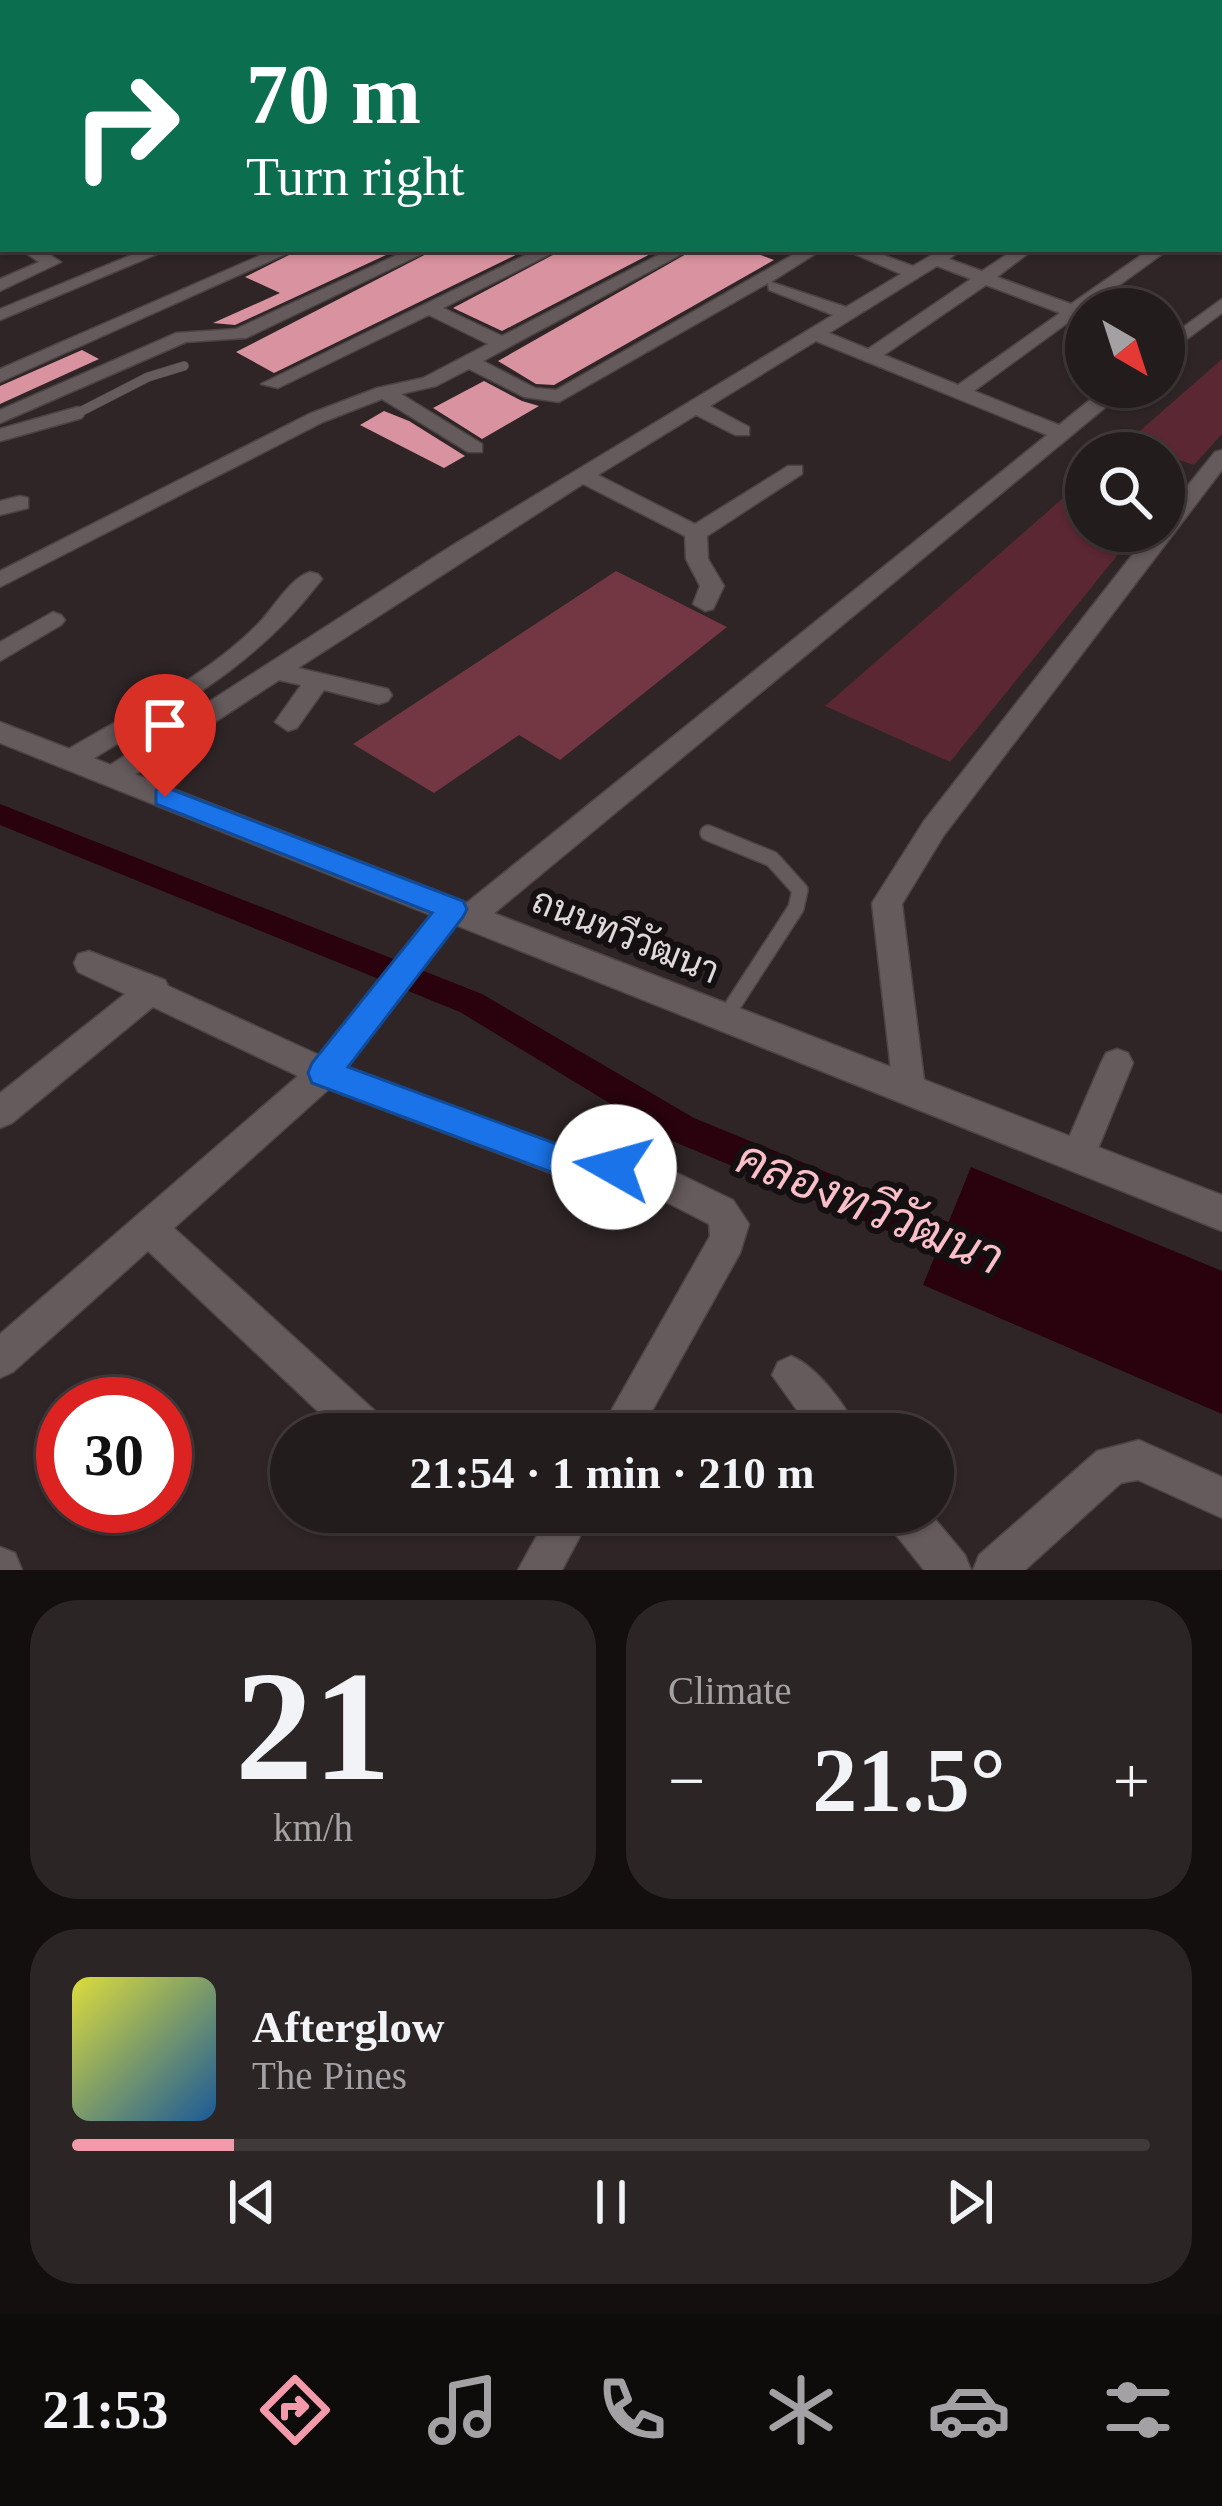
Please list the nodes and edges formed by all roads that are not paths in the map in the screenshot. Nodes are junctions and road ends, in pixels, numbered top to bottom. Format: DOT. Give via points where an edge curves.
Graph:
graph roads {
  1 [pos="34,252"];
  2 [pos="152,252"];
  3 [pos="283,252"];
  4 [pos="417,252"];
  5 [pos="546,252"];
  6 [pos="677,252"];
  7 [pos="810,252"];
  8 [pos="859,252"];
  9 [pos="1022,252"];
  10 [pos="1157,252"];
  11 [pos="945,254"];
  12 [pos="915,273"];
  13 [pos="983,278"];
  14 [pos="0,286"];
  15 [pos="775,286"];
  16 [pos="1105,288"];
  17 [pos="1222,304"];
  18 [pos="1065,308"];
  19 [pos="430,309"];
  20 [pos="847,314"];
  21 [pos="0,315"];
  22 [pos="1065,316"];
  23 [pos="1185,333"];
  24 [pos="815,334"];
  25 [pos="504,344"];
  26 [pos="870,356"];
  27 [pos="470,362"];
  28 [pos="184,366"];
  29 [pos="0,376"];
  30 [pos="271,385"];
  31 [pos="384,392"];
  32 [pos="960,392"];
  33 [pos="696,407"];
  34 [pos="1092,408"];
  35 [pos="0,416"];
  36 [pos="742,431"];
  37 [pos="1060,433"];
  38 [pos="0,435"];
  39 [pos="475,448"];
  40 [pos="1222,456"];
  41 [pos="795,470"];
  42 [pos="581,475"];
  43 [pos="1185,504"];
  44 [pos="696,532"];
  45 [pos="1148,552"];
  46 [pos="310,579"];
  47 [pos="0,580"];
  48 [pos="705,604"];
  49 [pos="53,620"];
  50 [pos="0,653"];
  51 [pos="273,670"];
  52 [pos="318,680"];
  53 [pos="379,695"];
  54 [pos="288,722"];
  55 [pos="0,733"];
  56 [pos="71,760"];
  57 [pos="113,776"];
  58 [pos="708,833"];
  59 [pos="462,912"];
  60 [pos="89,963"];
  61 [pos="154,989"];
  62 [pos="726,1016"];
  63 [pos="335,1058"];
  64 [pos="1117,1063"];
  65 [pos="909,1088"];
  66 [pos="0,1114"];
  67 [pos="1078,1156"];
  68 [pos="1220,1205"];
  69 [pos="149,1228"];
  70 [pos="0,1358"];
  71 [pos="791,1375"];
  72 [pos="348,1413"];
  73 [pos="630,1413"];
  74 [pos="822,1413"];
  75 [pos="1222,1498"];
  76 [pos="560,1533"];
  77 [pos="920,1533"];
  78 [pos="538,1570"];
  79 [pos="950,1570"];
  80 [pos="994,1570"];
  1 -- 14 [label="street" via="52,262"];
  2 -- 21 [label="street"];
  3 -- 29 [label="street"];
  4 -- 35 [label="street" via="239,334 168,342"];
  5 -- 19 [label="street"];
  6 -- 25 [label="street"];
  7 -- 27 [label="street" via="559,396 531,393"];
  8 -- 12 [label="street"];
  9 -- 13 [label="street"];
  10 -- 16 [label="street"];
  11 -- 12 [label="street"];
  11 -- 13 [label="street"];
  12 -- 20 [label="street"];
  13 -- 18 [label="street"];
  13 -- 26 [label="street"];
  15 -- 20 [label="street"];
  17 -- 23 [label="street"];
  19 -- 25 [label="street"];
  19 -- 30 [label="street"];
  20 -- 24 [label="street"];
  22 -- 32 [label="street"];
  24 -- 26 [label="street"];
  24 -- 33 [label="street"];
  25 -- 27 [label="street"];
  26 -- 32 [label="street"];
  27 -- 31 [label="street"];
  28 -- 38 [label="lane" via="68,418"];
  31 -- 39 [label="street"];
  31 -- 47 [label="street" via="316,418"];
  32 -- 37 [label="street"];
  33 -- 36 [label="street"];
  33 -- 42 [label="street"];
  34 -- 37 [label="street"];
  37 -- 59 [label="street"];
  40 -- 43 [label="street"];
  41 -- 44 [label="street"];
  42 -- 44 [label="street"];
  42 -- 51 [label="street"];
  44 -- 48 [label="street" via="697,559 712,586"];
  45 -- 65 [label="street" via="934,828 887,903"];
  46 -- 56 [label="street" via="238,662"];
  49 -- 50 [label="street"];
  51 -- 52 [label="street"];
  51 -- 57 [label="street"];
  52 -- 53 [label="street"];
  52 -- 54 [label="street"];
  55 -- 56 [label="main road, ถนนทวีวัฒนา"];
  56 -- 57 [label="main road, ถนนทวีวัฒนา"];
  57 -- 59 [label="main road, ถนนทวีวัฒนา"];
  58 -- 62 [label="lane" via="767,855 800,890"];
  59 -- 62 [label="main road, ถนนทวีวัฒนา"];
  59 -- 63 [label="street" via="422,943"];
  60 -- 61 [label="street"];
  61 -- 63 [label="street"];
  61 -- 66 [label="street"];
  62 -- 65 [label="main road, ถนนทวีวัฒนา"];
  63 -- 69 [label="street"];
  63 -- 73 [label="street" via="554,1159 644,1173 721,1212 730,1224 727,1241"];
  64 -- 67 [label="street"];
  65 -- 67 [label="main road, ถนนทวีวัฒนา"];
  67 -- 68 [label="main road, ถนนทวีวัฒนา"];
  69 -- 70 [label="street"];
  69 -- 72 [label="street"];
  71 -- 74 [label="street"];
  75 -- 80 [label="street" via="1138,1460 1111,1465"];
  76 -- 78 [label="street"];
  77 -- 79 [label="street"];
}
